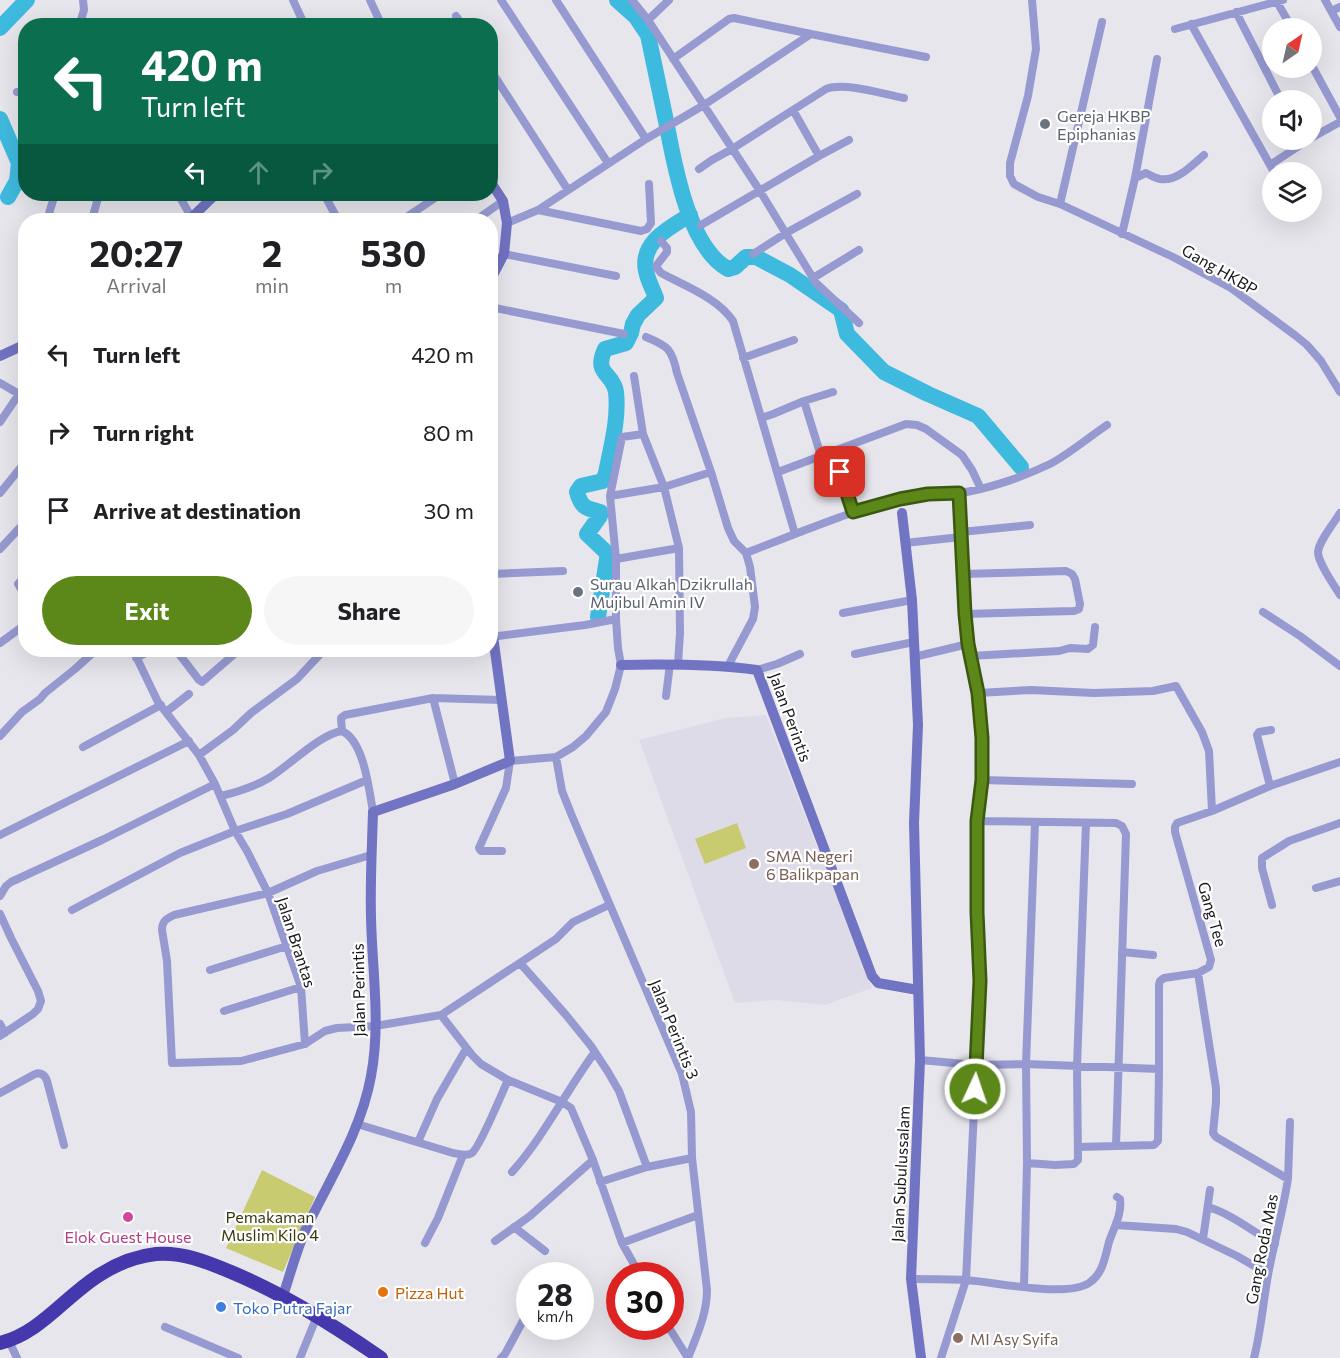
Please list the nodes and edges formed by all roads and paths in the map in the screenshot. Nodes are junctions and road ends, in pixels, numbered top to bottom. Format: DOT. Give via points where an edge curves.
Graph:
graph roads {
  1 [pos="83,0"];
  2 [pos="293,0"];
  3 [pos="370,0"];
  4 [pos="501,0"];
  5 [pos="556,0"];
  6 [pos="632,0"];
  7 [pos="669,0"];
  8 [pos="1032,0"];
  9 [pos="1326,0"];
  10 [pos="1280,1"];
  11 [pos="1340,7"];
  12 [pos="1331,11"];
  13 [pos="1236,12"];
  14 [pos="81,18"];
  15 [pos="301,18"];
  16 [pos="378,18"];
  17 [pos="1288,18"];
  18 [pos="648,20"];
  19 [pos="1102,22"];
  20 [pos="1191,24"];
  21 [pos="1340,27"];
  22 [pos="1175,30"];
  23 [pos="811,34"];
  24 [pos="926,57"];
  25 [pos="673,59"];
  26 [pos="1157,59"];
  27 [pos="1319,78"];
  28 [pos="498,81"];
  29 [pos="1276,90"];
  30 [pos="904,98"];
  31 [pos="704,105"];
  32 [pos="793,110"];
  33 [pos="1340,117"];
  34 [pos="1340,122"];
  35 [pos="1322,132"];
  36 [pos="646,139"];
  37 [pos="849,140"];
  38 [pos="732,149"];
  39 [pos="1294,150"];
  40 [pos="819,156"];
  41 [pos="1203,156"];
  42 [pos="1268,162"];
  43 [pos="1280,162"];
  44 [pos="608,164"];
  45 [pos="699,169"];
  46 [pos="1135,178"];
  47 [pos="649,184"];
  48 [pos="568,190"];
  49 [pos="760,191"];
  50 [pos="498,193"];
  51 [pos="857,194"];
  52 [pos="209,201"];
  53 [pos="430,201"];
  54 [pos="503,201"];
  55 [pos="1060,204"];
  56 [pos="538,210"];
  57 [pos="198,213"];
  58 [pos="412,213"];
  59 [pos="486,213"];
  60 [pos="507,223"];
  61 [pos="701,225"];
  62 [pos="786,233"];
  63 [pos="1122,234"];
  64 [pos="661,241"];
  65 [pos="859,250"];
  66 [pos="753,254"];
  67 [pos="502,257"];
  68 [pos="498,260"];
  69 [pos="498,265"];
  70 [pos="616,276"];
  71 [pos="813,278"];
  72 [pos="498,309"];
  73 [pos="859,324"];
  74 [pos="624,334"];
  75 [pos="646,337"];
  76 [pos="794,340"];
  77 [pos="18,348"];
  78 [pos="0,356"];
  79 [pos="743,358"];
  80 [pos="634,376"];
  81 [pos="0,382"];
  82 [pos="18,392"];
  83 [pos="833,392"];
  84 [pos="1340,392"];
  85 [pos="804,401"];
  86 [pos="18,402"];
  87 [pos="761,418"];
  88 [pos="0,422"];
  89 [pos="1107,425"];
  90 [pos="643,434"];
  91 [pos="833,452"];
  92 [pos="821,456"];
  93 [pos="18,471"];
  94 [pos="711,472"];
  95 [pos="778,472"];
  96 [pos="664,487"];
  97 [pos="981,489"];
  98 [pos="0,493"];
  99 [pos="959,493"];
  100 [pos="610,496"];
  101 [pos="853,512"];
  102 [pos="902,513"];
  103 [pos="1340,513"];
  104 [pos="1030,525"];
  105 [pos="18,530"];
  106 [pos="795,534"];
  107 [pos="961,534"];
  108 [pos="905,543"];
  109 [pos="679,548"];
  110 [pos="0,549"];
  111 [pos="746,553"];
  112 [pos="616,559"];
  113 [pos="562,571"];
  114 [pos="963,573"];
  115 [pos="498,574"];
  116 [pos="1337,584"];
  117 [pos="1340,595"];
  118 [pos="912,600"];
  119 [pos="1263,612"];
  120 [pos="843,613"];
  121 [pos="965,614"];
  122 [pos="616,619"];
  123 [pos="1095,627"];
  124 [pos="18,630"];
  125 [pos="498,635"];
  126 [pos="914,642"];
  127 [pos="0,643"];
  128 [pos="968,644"];
  129 [pos="800,654"];
  130 [pos="855,654"];
  131 [pos="971,656"];
  132 [pos="88,657"];
  133 [pos="136,657"];
  134 [pos="181,657"];
  135 [pos="231,657"];
  136 [pos="317,657"];
  137 [pos="495,657"];
  138 [pos="914,657"];
  139 [pos="674,664"];
  140 [pos="621,665"];
  141 [pos="729,666"];
  142 [pos="1340,666"];
  143 [pos="758,670"];
  144 [pos="978,693"];
  145 [pos="189,694"];
  146 [pos="666,696"];
  147 [pos="433,698"];
  148 [pos="501,700"];
  149 [pos="164,709"];
  150 [pos="1271,729"];
  151 [pos="342,731"];
  152 [pos="0,736"];
  153 [pos="189,741"];
  154 [pos="83,747"];
  155 [pos="199,755"];
  156 [pos="556,757"];
  157 [pos="510,761"];
  158 [pos="1340,762"];
  159 [pos="367,780"];
  160 [pos="982,780"];
  161 [pos="215,784"];
  162 [pos="454,784"];
  163 [pos="1132,784"];
  164 [pos="1270,786"];
  165 [pos="220,796"];
  166 [pos="1212,811"];
  167 [pos="374,812"];
  168 [pos="977,821"];
  169 [pos="1035,822"];
  170 [pos="1086,823"];
  171 [pos="1340,823"];
  172 [pos="236,831"];
  173 [pos="0,835"];
  174 [pos="502,851"];
  175 [pos="371,855"];
  176 [pos="1340,881"];
  177 [pos="1316,888"];
  178 [pos="1,893"];
  179 [pos="268,893"];
  180 [pos="609,905"];
  181 [pos="1272,905"];
  182 [pos="72,910"];
  183 [pos="0,914"];
  184 [pos="287,946"];
  185 [pos="1122,952"];
  186 [pos="1152,955"];
  187 [pos="520,963"];
  188 [pos="210,970"];
  189 [pos="1198,973"];
  190 [pos="301,987"];
  191 [pos="918,990"];
  192 [pos="224,1011"];
  193 [pos="441,1015"];
  194 [pos="0,1024"];
  195 [pos="375,1026"];
  196 [pos="3,1034"];
  197 [pos="305,1044"];
  198 [pos="466,1049"];
  199 [pos="594,1052"];
  200 [pos="920,1060"];
  201 [pos="1026,1064"];
  202 [pos="976,1065"];
  203 [pos="1077,1066"];
  204 [pos="1118,1066"];
  205 [pos="1160,1069"];
  206 [pos="508,1080"];
  207 [pos="0,1093"];
  208 [pos="562,1102"];
  209 [pos="1290,1122"];
  210 [pos="357,1124"];
  211 [pos="418,1142"];
  212 [pos="64,1145"];
  213 [pos="1116,1146"];
  214 [pos="1078,1147"];
  215 [pos="463,1155"];
  216 [pos="692,1158"];
  217 [pos="593,1160"];
  218 [pos="1027,1163"];
  219 [pos="647,1167"];
  220 [pos="512,1172"];
  221 [pos="1288,1179"];
  222 [pos="600,1182"];
  223 [pos="1210,1190"];
  224 [pos="1117,1197"];
  225 [pos="1208,1207"];
  226 [pos="698,1215"];
  227 [pos="1116,1225"];
  228 [pos="514,1227"];
  229 [pos="1203,1239"];
  230 [pos="495,1241"];
  231 [pos="425,1243"];
  232 [pos="622,1244"];
  233 [pos="1275,1244"];
  234 [pos="545,1251"];
  235 [pos="632,1262"];
  236 [pos="1268,1274"];
  237 [pos="911,1279"];
  238 [pos="966,1280"];
  239 [pos="1024,1287"];
  240 [pos="283,1296"];
  241 [pos="317,1316"];
  242 [pos="165,1328"];
  243 [pos="516,1334"];
  244 [pos="677,1340"];
  245 [pos="4,1342"];
  246 [pos="17,1358"];
  247 [pos="238,1358"];
  248 [pos="300,1358"];
  249 [pos="381,1358"];
  250 [pos="501,1358"];
  251 [pos="688,1358"];
  252 [pos="921,1358"];
  253 [pos="941,1358"];
  254 [pos="1254,1358"];
  1 -- 14 [label="street"];
  2 -- 15 [label="street"];
  3 -- 16 [label="street"];
  4 -- 44 [label="street"];
  5 -- 36 [label="street"];
  6 -- 18 [label="street"];
  7 -- 18 [label="street"];
  8 -- 55 [label="street, Gang HKBP" via="1036,50 1010,176 1014,184"];
  9 -- 12 [label="street"];
  10 -- 13 [label="street"];
  10 -- 17 [label="street"];
  11 -- 12 [label="street"];
  12 -- 21 [label="street"];
  13 -- 20 [label="street"];
  13 -- 29 [label="street"];
  18 -- 25 [label="street"];
  19 -- 55 [label="street"];
  20 -- 22 [label="street"];
  20 -- 42 [label="street"];
  23 -- 24 [label="street"];
  23 -- 25 [label="street" via="734,18"];
  23 -- 31 [label="street"];
  25 -- 31 [label="street"];
  26 -- 46 [label="street"];
  27 -- 33 [label="street"];
  28 -- 48 [label="street"];
  30 -- 32 [label="street" via="834,86"];
  31 -- 36 [label="street"];
  31 -- 38 [label="street"];
  32 -- 38 [label="street"];
  32 -- 40 [label="street"];
  34 -- 35 [label="street"];
  36 -- 44 [label="street"];
  37 -- 40 [label="street"];
  38 -- 45 [label="street"];
  38 -- 49 [label="street"];
  39 -- 43 [label="street"];
  40 -- 49 [label="street"];
  41 -- 46 [label="street" via="1174,177 1160,179 1146,173"];
  44 -- 48 [label="street"];
  46 -- 63 [label="street"];
  47 -- 56 [label="street" via="651,223 641,231"];
  48 -- 56 [label="street"];
  49 -- 61 [label="street"];
  49 -- 62 [label="street"];
  50 -- 54 [label="street"];
  51 -- 62 [label="street"];
  52 -- 57 [label="street"];
  53 -- 58 [label="street"];
  54 -- 59 [label="street"];
  54 -- 60 [label="street"];
  55 -- 63 [label="street, Gang HKBP"];
  56 -- 60 [label="street"];
  60 -- 67 [label="street"];
  62 -- 66 [label="street"];
  62 -- 71 [label="street"];
  63 -- 84 [label="street, Gang HKBP" via="1231,288 1307,345"];
  64 -- 79 [label="street" via="667,252 657,268 726,311 733,321"];
  65 -- 71 [label="street"];
  67 -- 68 [label="street"];
  67 -- 69 [label="street"];
  67 -- 70 [label="street"];
  71 -- 73 [label="street"];
  72 -- 74 [label="street"];
  75 -- 94 [label="street" via="671,352"];
  76 -- 79 [label="street"];
  77 -- 78 [label="street"];
  79 -- 87 [label="street"];
  80 -- 90 [label="street"];
  81 -- 82 [label="street"];
  83 -- 85 [label="street"];
  85 -- 87 [label="street"];
  85 -- 92 [label="street"];
  86 -- 88 [label="street"];
  87 -- 95 [label="street"];
  89 -- 97 [label="street" via="1051,463"];
  90 -- 96 [label="street"];
  90 -- 100 [label="street" via="622,437"];
  91 -- 92 [label="street"];
  91 -- 97 [label="street" via="906,424 917,425 962,455"];
  91 -- 101 [label="street"];
  92 -- 95 [label="street"];
  93 -- 98 [label="street"];
  94 -- 96 [label="street"];
  94 -- 111 [label="street" via="728,528"];
  95 -- 106 [label="street"];
  96 -- 100 [label="street"];
  96 -- 109 [label="street"];
  97 -- 99 [label="street"];
  99 -- 101 [label="street" via="900,499"];
  99 -- 107 [label="street"];
  100 -- 112 [label="street"];
  101 -- 106 [label="street"];
  102 -- 108 [label="street, Jalan Subulussalam"];
  103 -- 116 [label="street" via="1318,553"];
  104 -- 107 [label="street"];
  105 -- 110 [label="street"];
  106 -- 111 [label="street"];
  107 -- 108 [label="street"];
  107 -- 114 [label="street"];
  108 -- 118 [label="street, Jalan Subulussalam"];
  109 -- 112 [label="street"];
  109 -- 139 [label="street" via="680,633"];
  111 -- 141 [label="street" via="755,607 753,619"];
  112 -- 122 [label="street"];
  113 -- 115 [label="street"];
  114 -- 121 [label="street"];
  114 -- 121 [label="street" via="1066,571 1074,575 1080,604 1074,611"];
  116 -- 117 [label="street"];
  118 -- 120 [label="street"];
  118 -- 126 [label="street, Jalan Subulussalam"];
  119 -- 142 [label="street"];
  121 -- 128 [label="street"];
  122 -- 125 [label="street"];
  122 -- 140 [label="street"];
  123 -- 131 [label="street" via="1093,645 1088,649"];
  124 -- 127 [label="street"];
  126 -- 130 [label="street"];
  126 -- 138 [label="street, Jalan Subulussalam"];
  128 -- 131 [label="street"];
  128 -- 138 [label="street"];
  129 -- 143 [label="street"];
  131 -- 144 [label="street"];
  132 -- 152 [label="street" via="22,712"];
  133 -- 149 [label="street, Jalan Brantas"];
  134 -- 135 [label="street" via="202,682"];
  136 -- 155 [label="street" via="297,679"];
  137 -- 148 [label="street"];
  138 -- 191 [label="street, Jalan Subulussalam" via="918,725 914,823"];
  139 -- 140 [label="street, Jalan Perintis"];
  139 -- 141 [label="street, Jalan Perintis"];
  139 -- 146 [label="street"];
  140 -- 156 [label="street" via="606,712 586,736"];
  141 -- 143 [label="street, Jalan Perintis"];
  143 -- 191 [label="street, Jalan Perintis" via="872,976 878,983"];
  144 -- 160 [label="street"];
  144 -- 166 [label="street" via="1154,691 1176,686 1209,751"];
  145 -- 149 [label="street"];
  147 -- 148 [label="street"];
  147 -- 151 [label="street" via="345,715 341,718"];
  147 -- 162 [label="street"];
  148 -- 157 [label="street"];
  149 -- 153 [label="street, Jalan Brantas"];
  149 -- 154 [label="street"];
  150 -- 164 [label="street" via="1257,735"];
  151 -- 159 [label="street" via="351,736 358,748"];
  151 -- 165 [label="street" via="268,778"];
  153 -- 155 [label="street, Jalan Brantas"];
  153 -- 173 [label="street"];
  155 -- 161 [label="street, Jalan Brantas"];
  156 -- 157 [label="street"];
  156 -- 180 [label="street, Jalan Perintis 3" via="562,791"];
  157 -- 162 [label="street"];
  157 -- 174 [label="street" via="506,788 478,848"];
  158 -- 164 [label="street, Gang Tee"];
  159 -- 167 [label="street"];
  159 -- 172 [label="street"];
  160 -- 163 [label="street"];
  160 -- 168 [label="street"];
  161 -- 165 [label="street, Jalan Brantas"];
  161 -- 178 [label="street" via="11,882"];
  162 -- 167 [label="street"];
  164 -- 166 [label="street, Gang Tee"];
  165 -- 172 [label="street, Jalan Brantas"];
  166 -- 189 [label="street, Gang Tee" via="1175,827 1211,960 1209,967"];
  167 -- 175 [label="street, Jalan Perintis"];
  168 -- 169 [label="street"];
  168 -- 202 [label="street" via="980,981"];
  169 -- 170 [label="street"];
  169 -- 201 [label="street"];
  170 -- 185 [label="street" via="1116,823 1126,834"];
  170 -- 203 [label="street"];
  171 -- 181 [label="street" via="1289,841 1262,858"];
  172 -- 179 [label="street, Jalan Brantas"];
  172 -- 182 [label="street" via="180,853"];
  175 -- 179 [label="street" via="317,871"];
  175 -- 195 [label="street, Jalan Perintis"];
  176 -- 177 [label="street"];
  179 -- 184 [label="street, Jalan Brantas"];
  179 -- 197 [label="street" via="174,915 164,922 172,1063 241,1061"];
  180 -- 187 [label="street" via="573,922 556,939"];
  180 -- 216 [label="street, Jalan Perintis 3" via="682,1074 691,1112"];
  183 -- 196 [label="street" via="41,1001 33,1014"];
  184 -- 188 [label="street"];
  184 -- 190 [label="street, Jalan Brantas"];
  185 -- 186 [label="street"];
  185 -- 204 [label="street"];
  187 -- 193 [label="street"];
  187 -- 199 [label="street"];
  189 -- 205 [label="street" via="1160,981"];
  189 -- 221 [label="street, Gang Roda Mas" via="1216,1088 1213,1133"];
  190 -- 192 [label="street"];
  190 -- 197 [label="street, Jalan Brantas"];
  191 -- 200 [label="street, Jalan Subulussalam"];
  193 -- 195 [label="street"];
  193 -- 198 [label="street"];
  194 -- 196 [label="street"];
  195 -- 197 [label="street" via="325,1031"];
  195 -- 210 [label="street, Jalan Perintis" via="371,1077"];
  198 -- 206 [label="street" via="481,1064"];
  198 -- 211 [label="street"];
  199 -- 208 [label="street"];
  199 -- 219 [label="street" via="619,1091"];
  200 -- 202 [label="street"];
  200 -- 237 [label="street, Jalan Subulussalam"];
  201 -- 202 [label="street"];
  201 -- 203 [label="street"];
  201 -- 218 [label="street"];
  202 -- 238 [label="street"];
  203 -- 204 [label="street"];
  203 -- 214 [label="street"];
  204 -- 205 [label="street"];
  204 -- 213 [label="street"];
  205 -- 213 [label="street" via="1158,1141 1154,1145"];
  206 -- 208 [label="street"];
  206 -- 215 [label="street" via="474,1152"];
  207 -- 212 [label="street" via="35,1074 44,1075"];
  208 -- 217 [label="street" via="571,1108"];
  208 -- 220 [label="street"];
  209 -- 221 [label="street"];
  210 -- 211 [label="street"];
  210 -- 240 [label="street, Jalan Perintis" via="304,1233"];
  211 -- 215 [label="street"];
  213 -- 214 [label="street"];
  214 -- 218 [label="street" via="1074,1164"];
  215 -- 231 [label="street"];
  216 -- 219 [label="street"];
  216 -- 226 [label="street, Jalan Perintis 3"];
  217 -- 222 [label="street"];
  217 -- 228 [label="street"];
  218 -- 239 [label="street"];
  219 -- 222 [label="street"];
  221 -- 233 [label="street, Gang Roda Mas"];
  222 -- 232 [label="street"];
  223 -- 225 [label="street"];
  224 -- 227 [label="street" via="1121,1209"];
  225 -- 229 [label="street"];
  225 -- 233 [label="street"];
  226 -- 232 [label="street"];
  226 -- 251 [label="street, Jalan Perintis 3" via="707,1304"];
  227 -- 229 [label="street" via="1176,1229"];
  227 -- 239 [label="street" via="1102,1268 1090,1282 1067,1289"];
  228 -- 230 [label="street"];
  228 -- 234 [label="street"];
  229 -- 236 [label="street"];
  232 -- 235 [label="street"];
  233 -- 236 [label="street, Gang Roda Mas"];
  236 -- 254 [label="street, Gang Roda Mas"];
  237 -- 238 [label="street"];
  237 -- 252 [label="street, Jalan Subulussalam"];
  238 -- 239 [label="street"];
  238 -- 253 [label="street"];
  240 -- 241 [label="highway"];
  240 -- 245 [label="highway" via="199,1259 156,1254 102,1273 25,1333"];
  241 -- 248 [label="street"];
  241 -- 249 [label="highway"];
  242 -- 247 [label="street"];
  243 -- 250 [label="street"];
  244 -- 251 [label="street"];
  245 -- 246 [label="street"];
}
